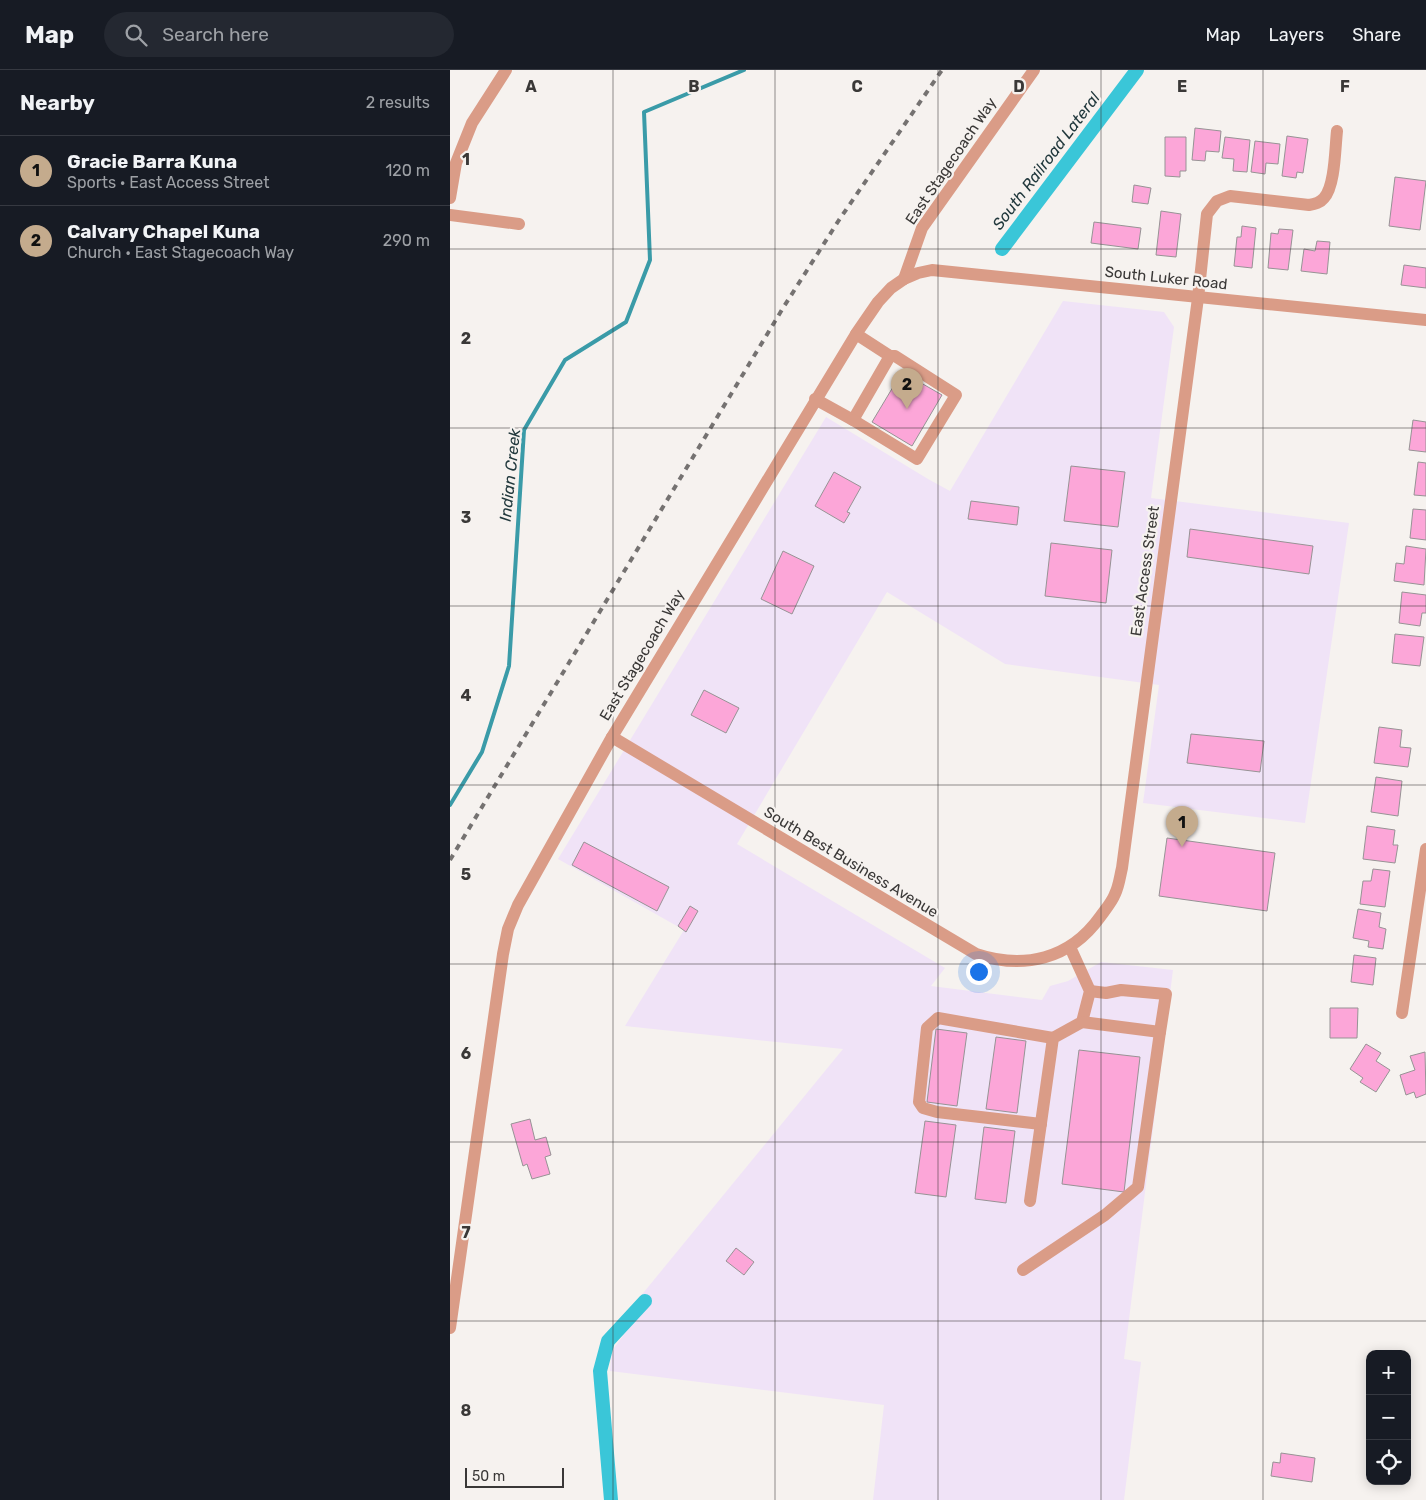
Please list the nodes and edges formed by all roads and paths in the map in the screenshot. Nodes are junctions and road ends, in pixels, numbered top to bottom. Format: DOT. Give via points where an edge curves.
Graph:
graph roads {
  1 [pos="506,70"];
  2 [pos="1034,70"];
  3 [pos="1337,131"];
  4 [pos="450,198"];
  5 [pos="450,215"];
  6 [pos="519,224"];
  7 [pos="904,279"];
  8 [pos="1198,298"];
  9 [pos="1426,320"];
  10 [pos="856,334"];
  11 [pos="890,356"];
  12 [pos="815,399"];
  13 [pos="853,420"];
  14 [pos="612,737"];
  15 [pos="1426,849"];
  16 [pos="1083,937"];
  17 [pos="1070,946"];
  18 [pos="1090,991"];
  19 [pos="1402,1013"];
  20 [pos="1082,1022"];
  21 [pos="1160,1032"];
  22 [pos="1053,1038"];
  23 [pos="1040,1124"];
  24 [pos="1030,1201"];
  25 [pos="1024,1270"];
  26 [pos="450,1328"];
  1 -- 4 [label="street" via="472,123 456,162"];
  2 -- 7 [label="street, East Stagecoach Way" via="922,228"];
  3 -- 8 [label="street, East Access Street" via="1330,186 1316,204 1230,196 1217,201 1207,214"];
  5 -- 6 [label="street"];
  7 -- 8 [label="street, South Luker Road" via="932,270"];
  7 -- 10 [label="street, East Stagecoach Way" via="878,302"];
  8 -- 9 [label="street, South Luker Road"];
  8 -- 16 [label="street, East Access Street" via="1122,868 1115,894"];
  10 -- 11 [label="street"];
  10 -- 12 [label="street, East Stagecoach Way"];
  11 -- 13 [label="street"];
  11 -- 13 [label="street" via="896,356 956,395 917,459"];
  12 -- 13 [label="street"];
  12 -- 14 [label="street, East Stagecoach Way"];
  14 -- 17 [label="street, South Best Business Avenue" via="976,954 1024,962 1056,954"];
  14 -- 26 [label="street, East Stagecoach Way" via="518,905 508,929"];
  15 -- 19 [label="street"];
  16 -- 17 [label="street, South Best Business Avenue"];
  17 -- 18 [label="street"];
  18 -- 20 [label="street"];
  18 -- 21 [label="street" via="1166,994"];
  20 -- 21 [label="street"];
  20 -- 22 [label="street"];
  21 -- 25 [label="street" via="1138,1187 1105,1215"];
  22 -- 23 [label="street"];
  22 -- 23 [label="street" via="938,1018 927,1028 919,1102 923,1108"];
  23 -- 24 [label="street"];
}
